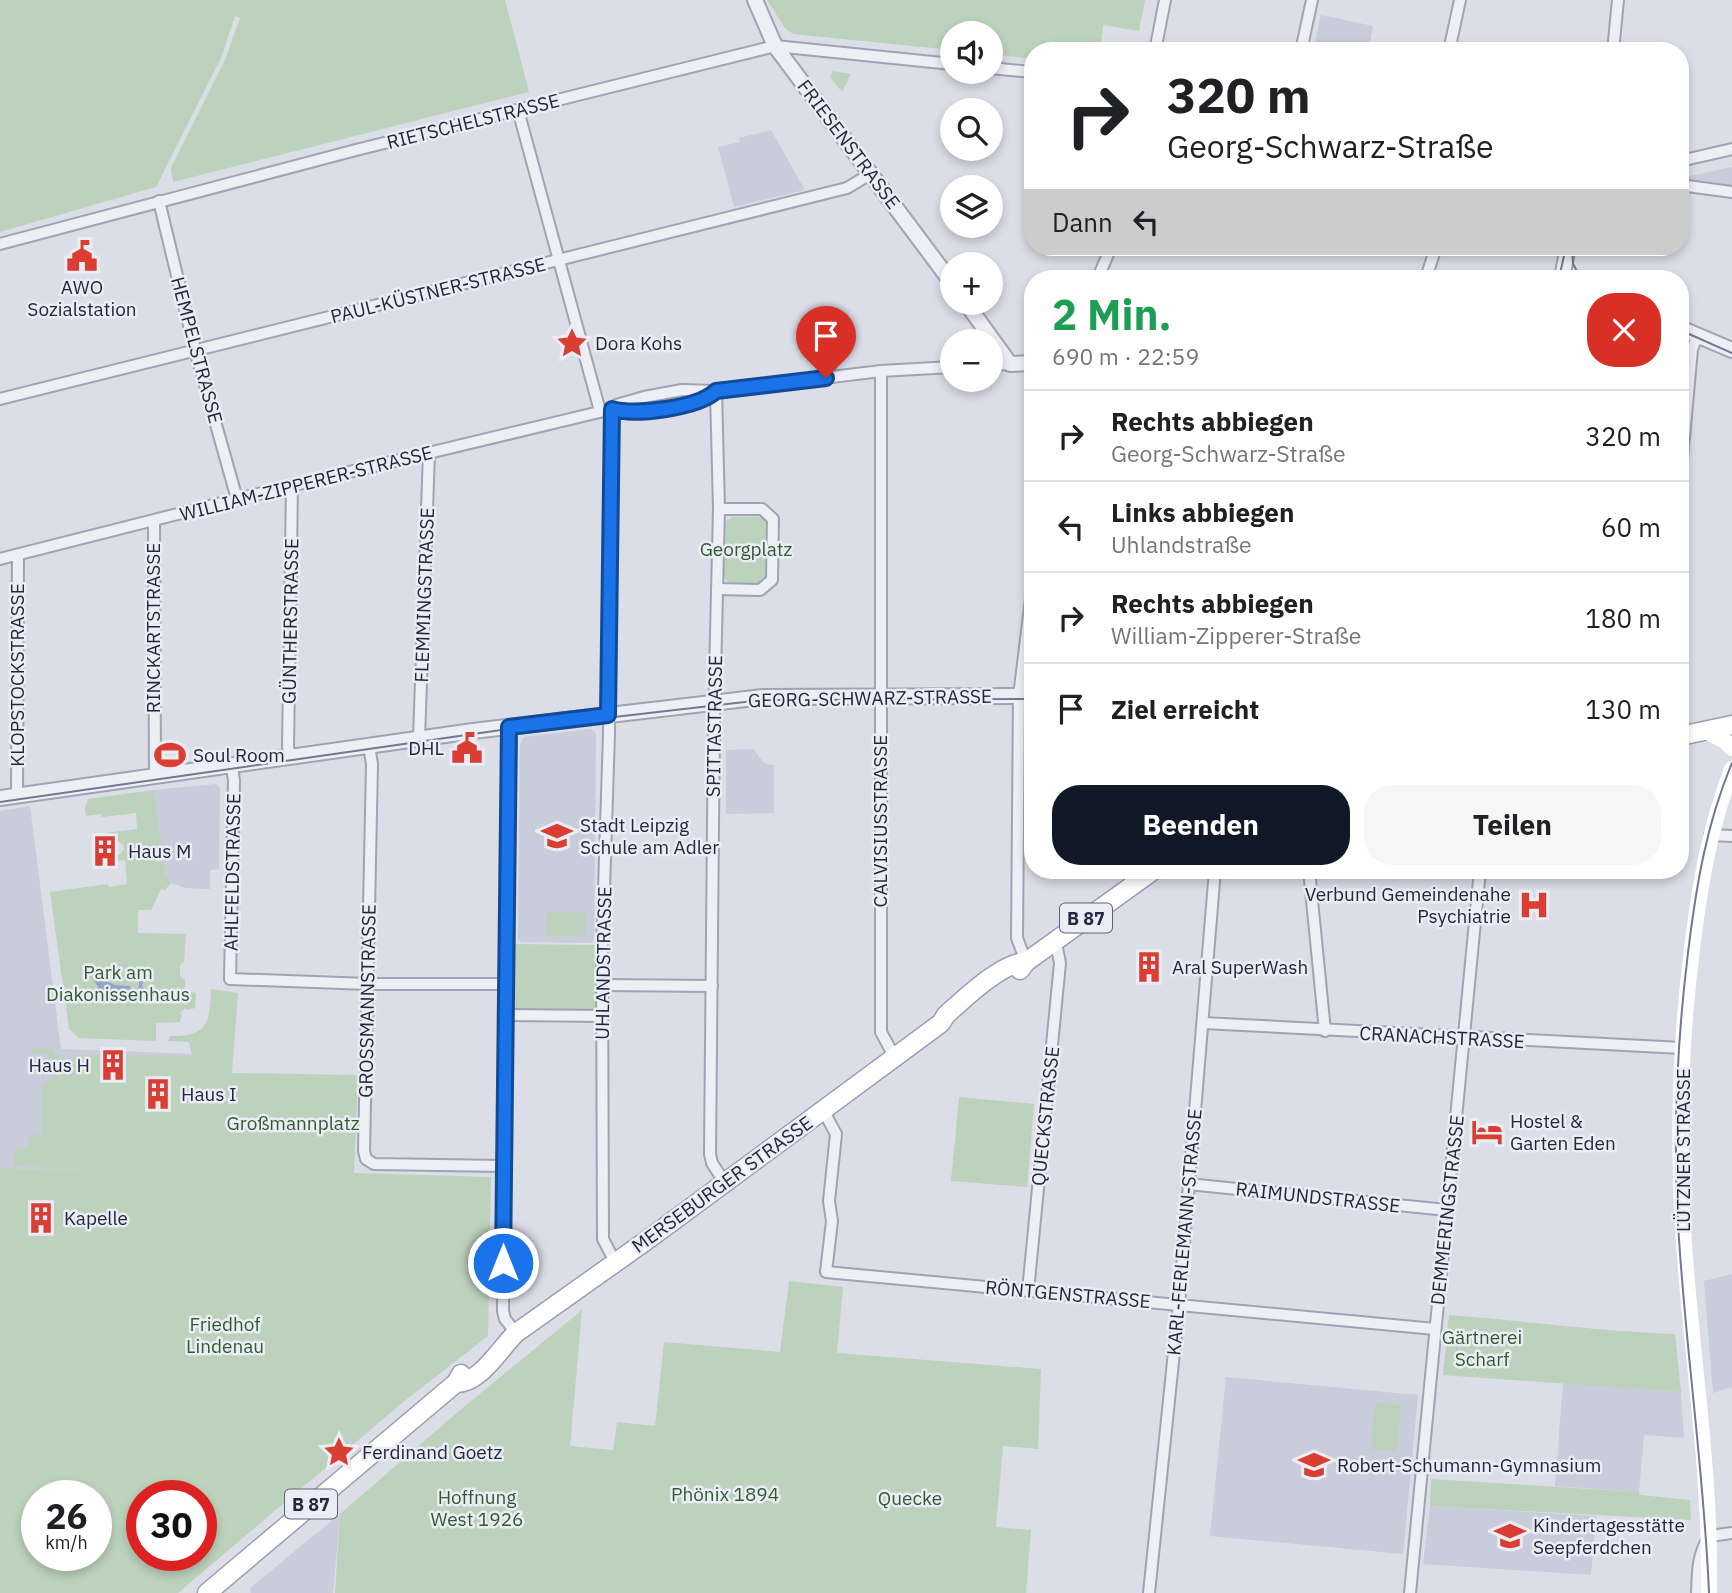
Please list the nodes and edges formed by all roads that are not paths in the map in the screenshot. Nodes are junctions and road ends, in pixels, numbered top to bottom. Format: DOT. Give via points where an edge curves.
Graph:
graph roads {
  1 [pos="755,0"];
  2 [pos="1166,0"];
  3 [pos="1312,0"];
  4 [pos="1460,0"];
  5 [pos="1618,0"];
  6 [pos="1157,42"];
  7 [pos="1303,42"];
  8 [pos="1451,42"];
  9 [pos="1614,42"];
  10 [pos="775,46"];
  11 [pos="940,63"];
  12 [pos="1003,69"];
  13 [pos="1024,71"];
  14 [pos="518,110"];
  15 [pos="1732,149"];
  16 [pos="1689,158"];
  17 [pos="872,173"];
  18 [pos="1689,186"];
  19 [pos="1732,192"];
  20 [pos="159,201"];
  21 [pos="0,244"];
  22 [pos="558,260"];
  23 [pos="940,266"];
  24 [pos="1689,332"];
  25 [pos="1698,335"];
  26 [pos="195,350"];
  27 [pos="1732,351"];
  28 [pos="1003,356"];
  29 [pos="1024,363"];
  30 [pos="1003,364"];
  31 [pos="1010,364"];
  32 [pos="940,368"];
  33 [pos="881,372"];
  34 [pos="1689,382"];
  35 [pos="716,391"];
  36 [pos="0,399"];
  37 [pos="606,410"];
  38 [pos="429,452"];
  39 [pos="292,486"];
  40 [pos="237,499"];
  41 [pos="719,509"];
  42 [pos="153,521"];
  43 [pos="18,555"];
  44 [pos="0,559"];
  45 [pos="717,589"];
  46 [pos="880,696"];
  47 [pos="1024,696"];
  48 [pos="714,703"];
  49 [pos="608,715"];
  50 [pos="1732,725"];
  51 [pos="509,727"];
  52 [pos="1706,731"];
  53 [pos="1689,734"];
  54 [pos="419,739"];
  55 [pos="369,746"];
  56 [pos="1732,748"];
  57 [pos="1024,750"];
  58 [pos="290,756"];
  59 [pos="232,766"];
  60 [pos="1732,769"];
  61 [pos="155,776"];
  62 [pos="17,795"];
  63 [pos="0,798"];
  64 [pos="1710,835"];
  65 [pos="1732,836"];
  66 [pos="1141,879"];
  67 [pos="1214,879"];
  68 [pos="1311,879"];
  69 [pos="1479,879"];
  70 [pos="1052,942"];
  71 [pos="1026,962"];
  72 [pos="368,984"];
  73 [pos="505,984"];
  74 [pos="602,985"];
  75 [pos="712,986"];
  76 [pos="504,1015"];
  77 [pos="602,1016"];
  78 [pos="1203,1023"];
  79 [pos="1325,1031"];
  80 [pos="1464,1037"];
  81 [pos="1682,1048"];
  82 [pos="894,1056"];
  83 [pos="823,1110"];
  84 [pos="504,1166"];
  85 [pos="725,1183"];
  86 [pos="1188,1184"];
  87 [pos="1447,1210"];
  88 [pos="615,1262"];
  89 [pos="1028,1291"];
  90 [pos="1179,1304"];
  91 [pos="1435,1329"];
  92 [pos="510,1339"];
  93 [pos="1732,1533"];
  94 [pos="1710,1536"];
  95 [pos="207,1593"];
  96 [pos="1149,1593"];
  97 [pos="1410,1593"];
  98 [pos="1697,1593"];
  99 [pos="1709,1593"];
  100 [pos="1720,1593"];
  1 -- 10 [label="street, FRIESENSTRASSE"];
  2 -- 6 [label="street"];
  3 -- 7 [label="street"];
  4 -- 8 [label="street"];
  5 -- 9 [label="street"];
  10 -- 11 [label="street, RIETSCHELSTRASSE"];
  10 -- 14 [label="street, RIETSCHELSTRASSE"];
  10 -- 17 [label="street, FRIESENSTRASSE"];
  12 -- 13 [label="street"];
  14 -- 20 [label="street, RIETSCHELSTRASSE"];
  14 -- 22 [label="street, UHLANDSTRASSE"];
  15 -- 16 [label="street"];
  17 -- 22 [label="street, PAUL-KÜSTNER-STRASSE" via="847,188"];
  17 -- 23 [label="street, FRIESENSTRASSE"];
  18 -- 19 [label="street"];
  20 -- 21 [label="street, RIETSCHELSTRASSE"];
  20 -- 26 [label="street, HEMPELSTRASSE"];
  22 -- 26 [label="street, PAUL-KÜSTNER-STRASSE"];
  22 -- 37 [label="street, UHLANDSTRASSE"];
  24 -- 25 [label="street"];
  25 -- 27 [label="street"];
  25 -- 34 [label="street"];
  26 -- 36 [label="street, PAUL-KÜSTNER-STRASSE"];
  26 -- 40 [label="street, HEMPELSTRASSE"];
  28 -- 31 [label="street"];
  29 -- 31 [label="street"];
  30 -- 31 [label="street"];
  32 -- 33 [label="street, WILLIAM-ZIPPERER-STRASSE"];
  33 -- 35 [label="street, WILLIAM-ZIPPERER-STRASSE"];
  33 -- 46 [label="street, CALVISIUSSTRASSE"];
  35 -- 37 [label="street, WILLIAM-ZIPPERER-STRASSE" via="656,394"];
  35 -- 41 [label="street, SPITTASTRASSE"];
  37 -- 38 [label="street, WILLIAM-ZIPPERER-STRASSE"];
  37 -- 49 [label="street, UHLANDSTRASSE"];
  38 -- 39 [label="street, WILLIAM-ZIPPERER-STRASSE"];
  38 -- 54 [label="street, FLEMMINGSTRASSE"];
  39 -- 40 [label="street, WILLIAM-ZIPPERER-STRASSE"];
  39 -- 58 [label="street, GÜNTHERSTRASSE"];
  40 -- 42 [label="street, WILLIAM-ZIPPERER-STRASSE"];
  41 -- 45 [label="street, SPITTASTRASSE"];
  41 -- 45 [label="street" via="762,509 773,519 772,580 760,590"];
  42 -- 43 [label="street, WILLIAM-ZIPPERER-STRASSE"];
  42 -- 61 [label="street, RINCKARTSTRASSE"];
  43 -- 44 [label="street, WILLIAM-ZIPPERER-STRASSE"];
  43 -- 62 [label="street, KLOPSTOCKSTRASSE"];
  45 -- 48 [label="street, SPITTASTRASSE"];
  46 -- 47 [label="street, GEORG-SCHWARZ-STRASSE"];
  46 -- 48 [label="street, GEORG-SCHWARZ-STRASSE" via="763,696"];
  46 -- 82 [label="street, CALVISIUSSTRASSE" via="881,1032"];
  48 -- 49 [label="street, GEORG-SCHWARZ-STRASSE"];
  48 -- 75 [label="street, SPITTASTRASSE"];
  49 -- 51 [label="street, GEORG-SCHWARZ-STRASSE"];
  49 -- 74 [label="street, UHLANDSTRASSE"];
  50 -- 52 [label="main road"];
  51 -- 54 [label="street, GEORG-SCHWARZ-STRASSE"];
  51 -- 73 [label="street"];
  52 -- 53 [label="main road"];
  52 -- 56 [label="main road"];
  54 -- 55 [label="street, GEORG-SCHWARZ-STRASSE"];
  55 -- 58 [label="street, GEORG-SCHWARZ-STRASSE"];
  55 -- 72 [label="street, GROSSMANNSTRASSE"];
  57 -- 71 [label="street" via="1017,939"];
  58 -- 59 [label="street, GEORG-SCHWARZ-STRASSE"];
  59 -- 61 [label="street, GEORG-SCHWARZ-STRASSE"];
  59 -- 72 [label="street, AHLFELDSTRASSE" via="230,979"];
  60 -- 64 [label="main road, LÜTZNER STRASSE"];
  61 -- 62 [label="street, GEORG-SCHWARZ-STRASSE"];
  62 -- 63 [label="street, GEORG-SCHWARZ-STRASSE"];
  64 -- 65 [label="street"];
  64 -- 81 [label="main road, LÜTZNER STRASSE" via="1694,926"];
  66 -- 70 [label="main road, MERSEBURGER STRASSE / B 87"];
  67 -- 78 [label="street, KARL-FERLEMANN-STRASSE"];
  68 -- 79 [label="street"];
  69 -- 80 [label="street, DEMMERINGSTRASSE"];
  70 -- 71 [label="main road, MERSEBURGER STRASSE / B 87"];
  70 -- 89 [label="street, QUECKSTRASSE" via="1060,963"];
  71 -- 82 [label="main road, MERSEBURGER STRASSE / B 87" via="992,978"];
  72 -- 73 [label="street"];
  72 -- 84 [label="street, GROSSMANNSTRASSE" via="366,1159 374,1164"];
  73 -- 76 [label="street"];
  74 -- 75 [label="street"];
  74 -- 77 [label="street, UHLANDSTRASSE"];
  75 -- 85 [label="street, SPITTASTRASSE" via="710,1154"];
  76 -- 77 [label="street"];
  76 -- 84 [label="street"];
  77 -- 88 [label="street, UHLANDSTRASSE" via="603,1239"];
  78 -- 79 [label="street, CRANACHSTRASSE"];
  78 -- 86 [label="street, KARL-FERLEMANN-STRASSE"];
  79 -- 80 [label="street, CRANACHSTRASSE"];
  80 -- 81 [label="street, CRANACHSTRASSE"];
  80 -- 87 [label="street, DEMMERINGSTRASSE"];
  81 -- 94 [label="main road, LÜTZNER STRASSE" via="1682,1224"];
  82 -- 83 [label="main road, MERSEBURGER STRASSE / B 87"];
  83 -- 85 [label="main road, MERSEBURGER STRASSE / B 87"];
  83 -- 89 [label="street, RÖNTGENSTRASSE" via="836,1134 826,1272"];
  84 -- 92 [label="street" via="503,1311"];
  85 -- 88 [label="main road, MERSEBURGER STRASSE / B 87"];
  86 -- 87 [label="street, RAIMUNDSTRASSE"];
  86 -- 90 [label="street, KARL-FERLEMANN-STRASSE"];
  87 -- 91 [label="street, DEMMERINGSTRASSE"];
  88 -- 92 [label="main road, MERSEBURGER STRASSE / B 87"];
  89 -- 90 [label="street, RÖNTGENSTRASSE"];
  90 -- 91 [label="street, RÖNTGENSTRASSE"];
  90 -- 96 [label="street, KARL-FERLEMANN-STRASSE"];
  91 -- 97 [label="street, DEMMERINGSTRASSE"];
  92 -- 95 [label="main road, MERSEBURGER STRASSE / B 87" via="492,1362 465,1382 456,1383"];
  93 -- 94 [label="street"];
  94 -- 98 [label="street, LÜTZNER STRASSE" via="1698,1563"];
  94 -- 99 [label="main road, LÜTZNER STRASSE"];
  94 -- 100 [label="main road, LÜTZNER STRASSE" via="1718,1558"];
}
